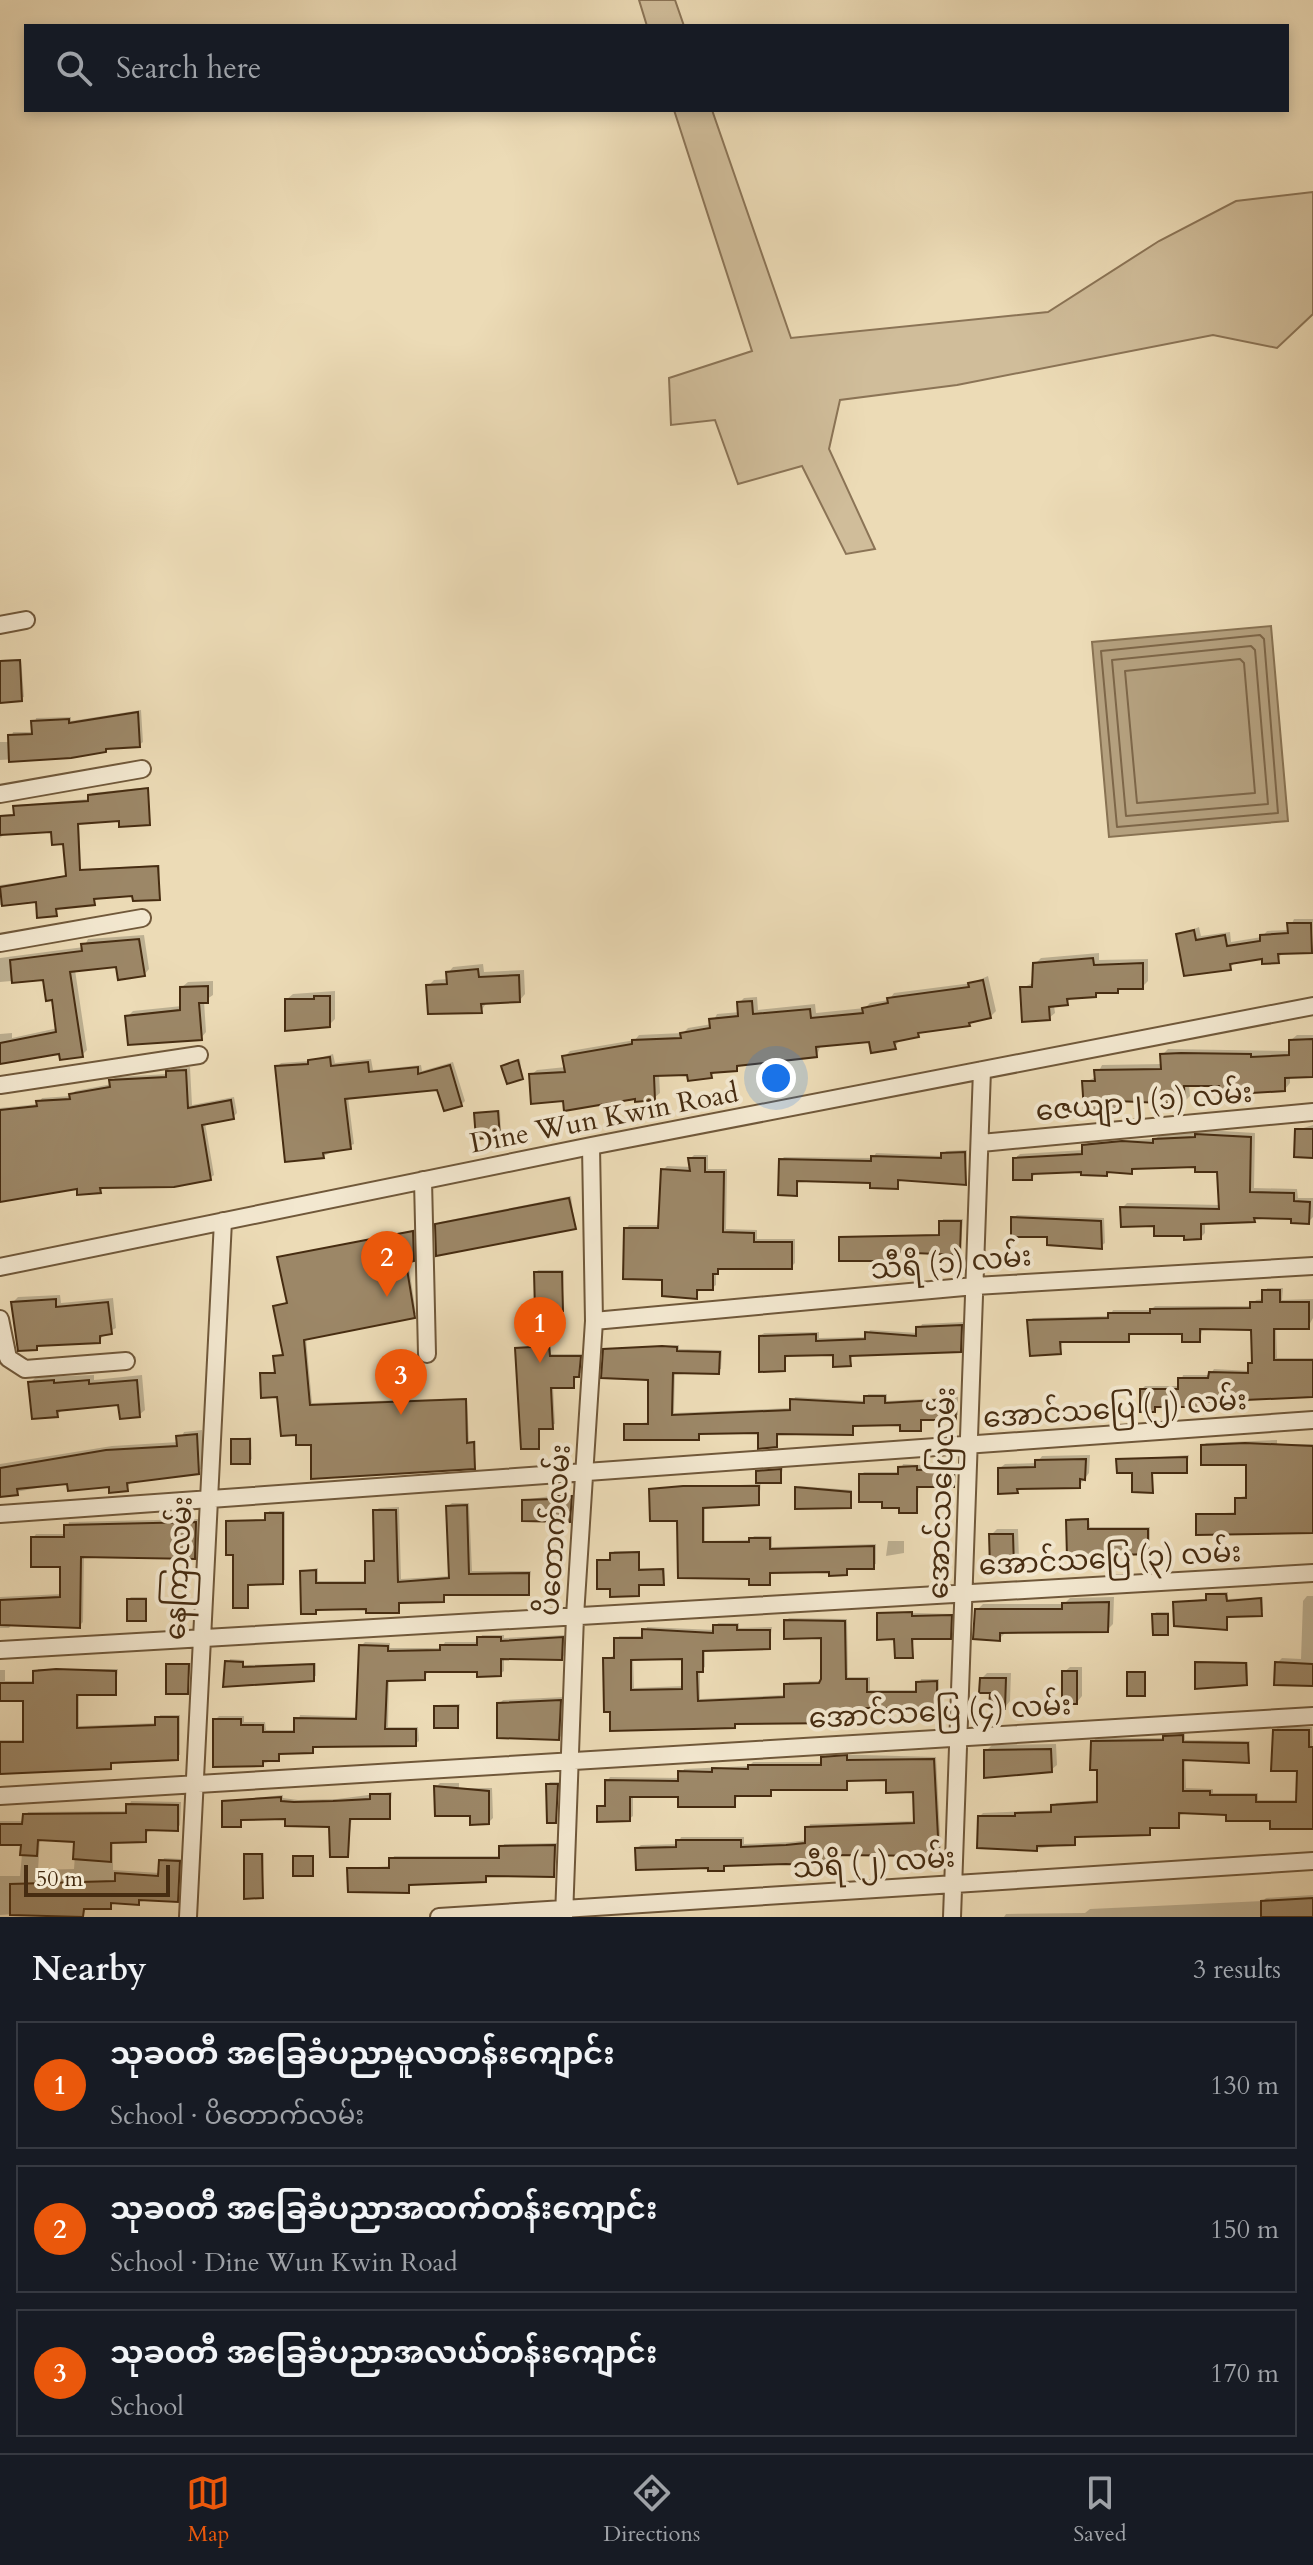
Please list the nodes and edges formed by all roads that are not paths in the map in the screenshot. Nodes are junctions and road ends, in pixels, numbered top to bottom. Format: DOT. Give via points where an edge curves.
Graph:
graph roads {
  1 [pos="26,620"];
  2 [pos="0,625"];
  3 [pos="142,769"];
  4 [pos="0,794"];
  5 [pos="142,918"];
  6 [pos="0,943"];
  7 [pos="1313,1006"];
  8 [pos="199,1055"];
  9 [pos="982,1070"];
  10 [pos="0,1085"];
  11 [pos="1313,1112"];
  12 [pos="981,1143"];
  13 [pos="591,1146"];
  14 [pos="423,1180"];
  15 [pos="223,1221"];
  16 [pos="1313,1266"];
  17 [pos="0,1267"];
  18 [pos="975,1286"];
  19 [pos="0,1319"];
  20 [pos="594,1321"];
  21 [pos="427,1354"];
  22 [pos="126,1361"];
  23 [pos="1313,1420"];
  24 [pos="970,1446"];
  25 [pos="586,1474"];
  26 [pos="208,1501"];
  27 [pos="0,1514"];
  28 [pos="1313,1573"];
  29 [pos="964,1593"];
  30 [pos="575,1616"];
  31 [pos="202,1639"];
  32 [pos="0,1650"];
  33 [pos="1313,1716"];
  34 [pos="959,1736"];
  35 [pos="569,1760"];
  36 [pos="192,1787"];
  37 [pos="0,1796"];
  38 [pos="1313,1861"];
  39 [pos="953,1884"];
  40 [pos="564,1913"];
  41 [pos="188,1917"];
  42 [pos="439,1917"];
  43 [pos="952,1917"];
  1 -- 2 [label="street"];
  3 -- 4 [label="street"];
  5 -- 6 [label="street"];
  7 -- 9 [label="street, Dine Wun Kwin Road"];
  8 -- 10 [label="street"];
  9 -- 12 [label="street, အောင်သပြေလမ်း"];
  9 -- 13 [label="street, Dine Wun Kwin Road"];
  11 -- 12 [label="street, ဇေယျာ၂ (၁) လမ်း"];
  12 -- 18 [label="street, အောင်သပြေလမ်း"];
  13 -- 14 [label="street, Dine Wun Kwin Road"];
  13 -- 20 [label="street, ပိတောက်လမ်း"];
  14 -- 15 [label="street, Dine Wun Kwin Road"];
  14 -- 21 [label="street"];
  15 -- 17 [label="street, Dine Wun Kwin Road"];
  15 -- 26 [label="street, နေကြာလမ်း"];
  16 -- 18 [label="street, သီရိ (၁) လမ်း"];
  18 -- 20 [label="street, သီရိ (၁) လမ်း"];
  18 -- 24 [label="street, အောင်သပြေလမ်း"];
  19 -- 22 [label="street" via="8,1358 25,1369"];
  20 -- 25 [label="street, ပိတောက်လမ်း"];
  23 -- 24 [label="street, အောင်သပြေ (၂) လမ်း"];
  24 -- 25 [label="street, အောင်သပြေ (၂) လမ်း"];
  24 -- 29 [label="street, အောင်သပြေလမ်း"];
  25 -- 26 [label="street, အောင်သပြေ (၂) လမ်း"];
  25 -- 30 [label="street, ပိတောက်လမ်း"];
  26 -- 27 [label="street, အောင်သပြေ (၂) လမ်း"];
  26 -- 31 [label="street, နေကြာလမ်း"];
  28 -- 29 [label="street, အောင်သပြေ (၃) လမ်း"];
  29 -- 30 [label="street, အောင်သပြေ (၃) လမ်း"];
  29 -- 34 [label="street, အောင်သပြေလမ်း"];
  30 -- 31 [label="street, အောင်သပြေ (၃) လမ်း"];
  30 -- 35 [label="street, ပိတောက်လမ်း"];
  31 -- 32 [label="street, အောင်သပြေ (၃) လမ်း"];
  31 -- 36 [label="street, နေကြာလမ်း"];
  33 -- 34 [label="street, အောင်သပြေ (၄) လမ်း"];
  34 -- 35 [label="street, အောင်သပြေ (၄) လမ်း"];
  34 -- 39 [label="street, အောင်သပြေလမ်း"];
  35 -- 36 [label="street, အောင်သပြေ (၄) လမ်း"];
  35 -- 40 [label="street, ပိတောက်လမ်း"];
  36 -- 37 [label="street, အောင်သပြေ (၄) လမ်း"];
  36 -- 41 [label="street, နေကြာလမ်း"];
  38 -- 39 [label="street, သီရိ (၂) လမ်း"];
  39 -- 40 [label="street, သီရိ (၂) လမ်း"];
  39 -- 43 [label="street, အောင်သပြေလမ်း"];
  40 -- 42 [label="street, သီရိ (၂) လမ်း"];
}
